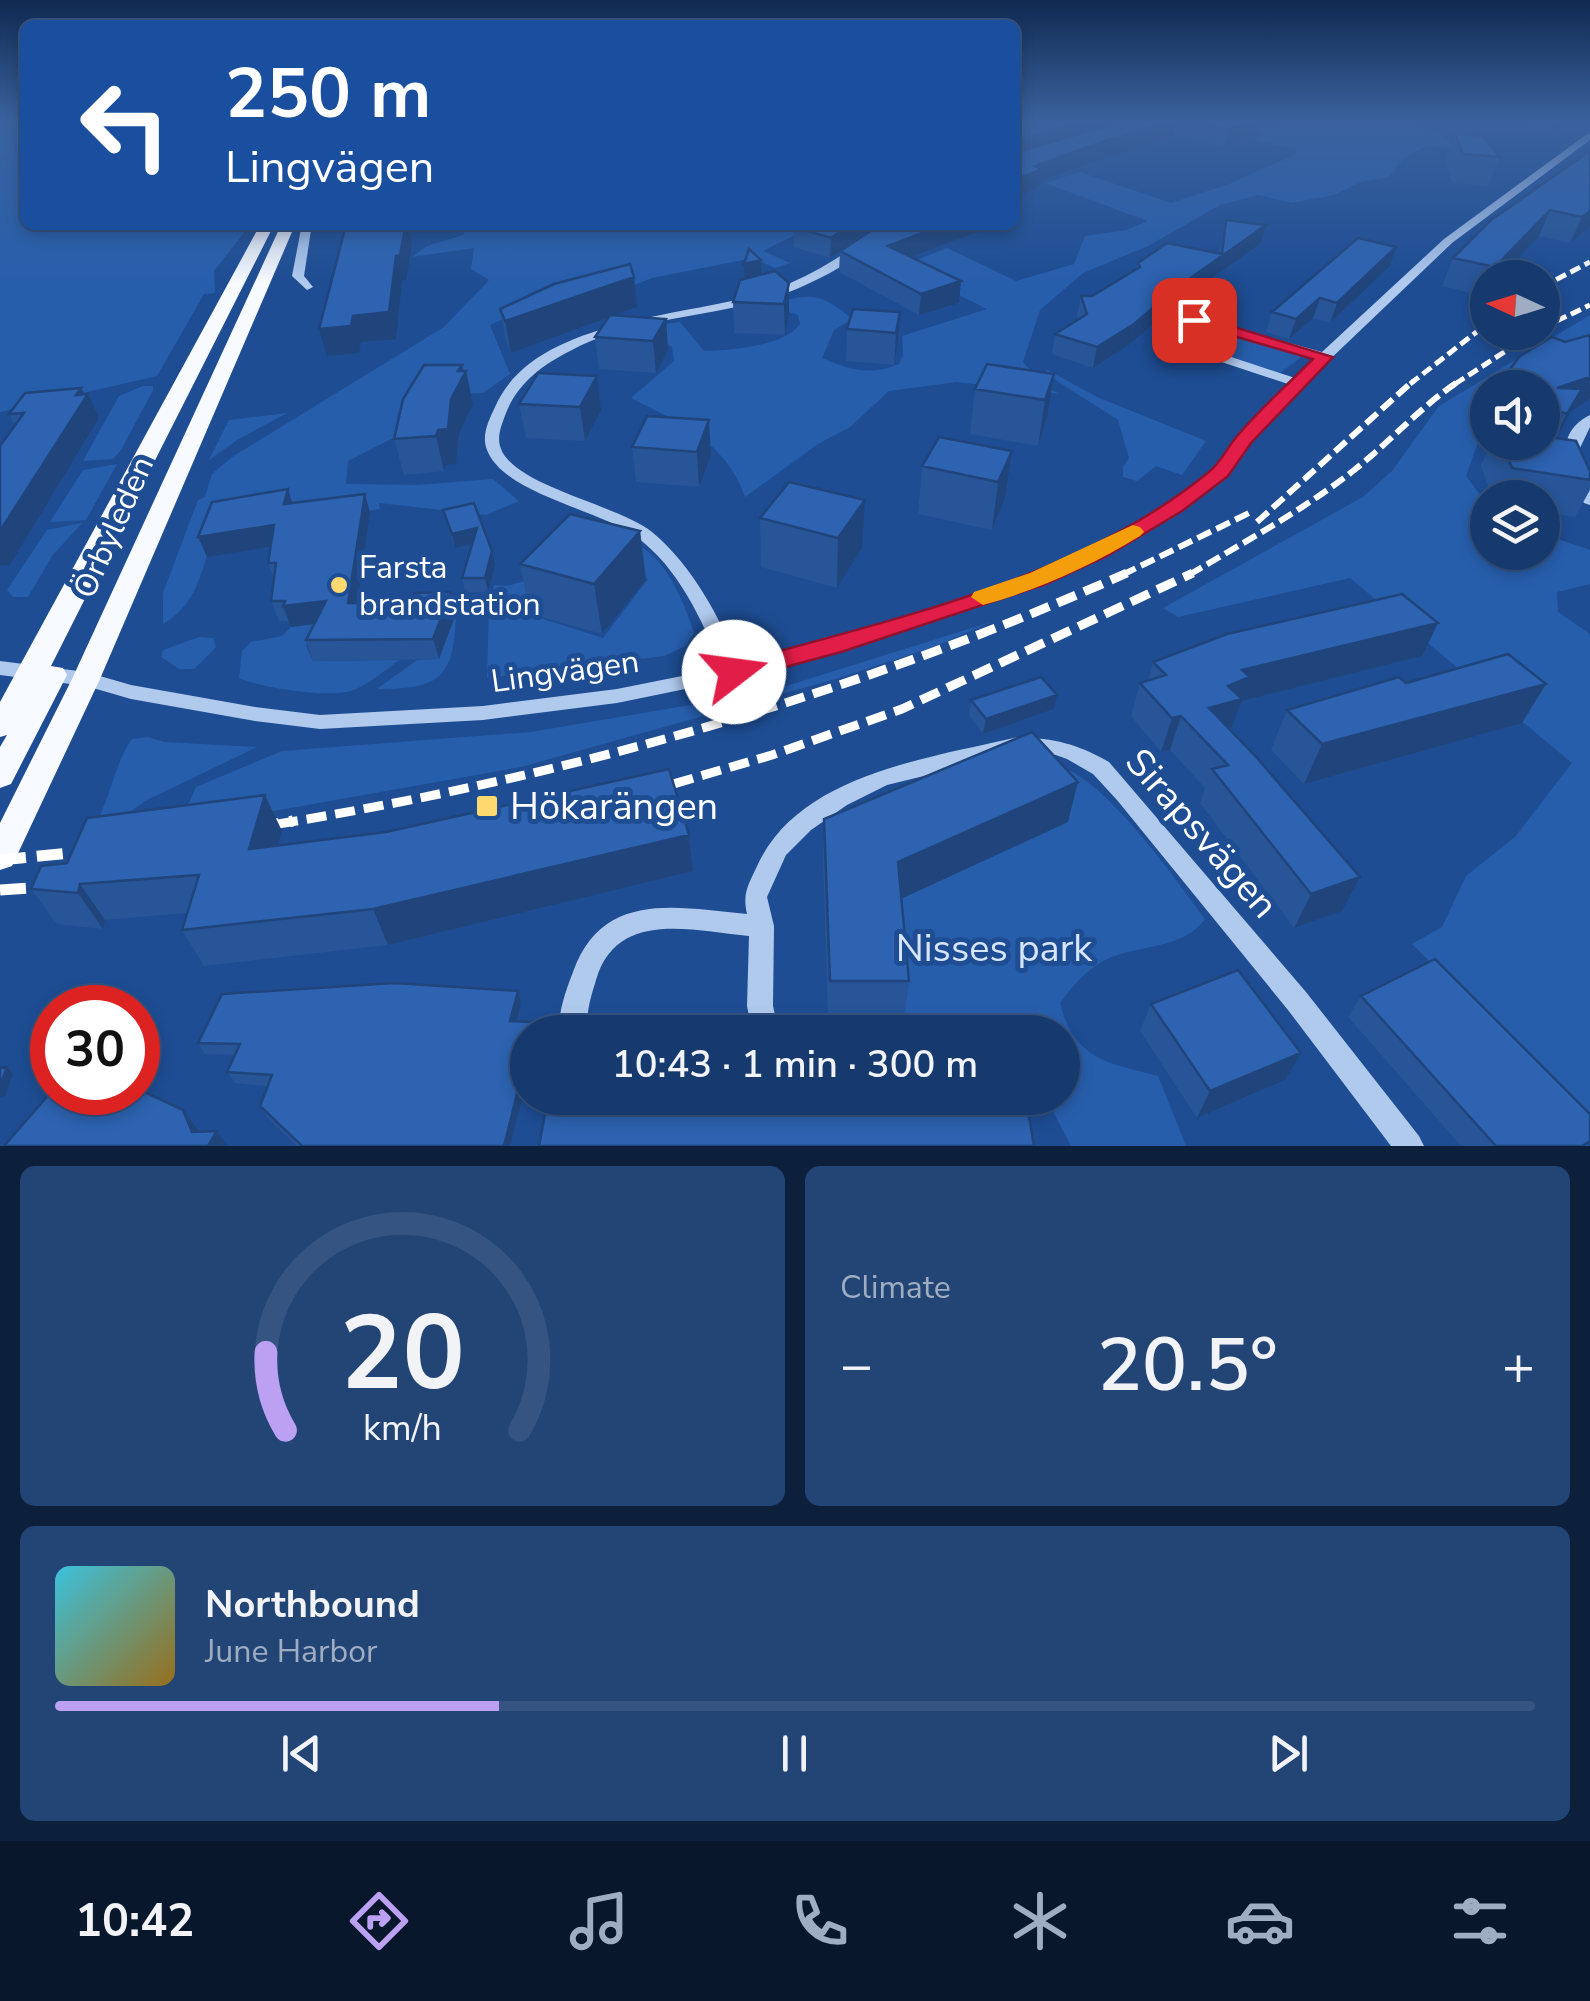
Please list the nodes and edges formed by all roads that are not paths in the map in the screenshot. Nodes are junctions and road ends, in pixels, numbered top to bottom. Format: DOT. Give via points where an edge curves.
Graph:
graph roads {
  1 [pos="1538,174"];
  2 [pos="265,230"];
  3 [pos="286,230"];
  4 [pos="306,230"];
  5 [pos="887,230"];
  6 [pos="306,287"];
  7 [pos="1325,357"];
  8 [pos="1297,383"];
  9 [pos="1590,419"];
  10 [pos="1590,500"];
  11 [pos="0,668"];
  12 [pos="734,672"];
  13 [pos="43,674"];
  14 [pos="86,680"];
  15 [pos="0,726"];
  16 [pos="0,776"];
  17 [pos="0,856"];
  18 [pos="762,926"];
  19 [pos="575,1015"];
  20 [pos="762,1015"];
  21 [pos="1410,1146"];
  1 -- 7 [label="street, Lingvägen" via="1448,241"];
  2 -- 13 [label="main road, Örbyleden"];
  3 -- 14 [label="main road, Örbyleden"];
  4 -- 6 [label="street" via="298,276"];
  5 -- 12 [label="street" via="840,262 770,294 591,337 522,376 497,409 490,440 496,456 524,481 644,533 691,586"];
  7 -- 8 [label="street, Lingvägen"];
  7 -- 8 [label="street" via="1194,320 1164,332 1165,339"];
  8 -- 12 [label="street, Lingvägen" via="1221,472 1100,552 988,596"];
  9 -- 10 [label="street" via="1572,440 1570,464"];
  11 -- 13 [label="street, Lingvägen"];
  12 -- 14 [label="street, Lingvägen" via="539,707 320,722"];
  13 -- 14 [label="street, Lingvägen"];
  13 -- 15 [label="main road, Örbyleden"];
  13 -- 16 [label="main road, Örbyleden"];
  14 -- 17 [label="main road, Örbyleden"];
  18 -- 19 [label="street" via="634,920 606,935"];
  18 -- 20 [label="street, Sirapsvägen"];
  18 -- 21 [label="street, Sirapsvägen" via="755,897 777,849 839,799 882,778 1008,747 1057,747 1101,768 1125,794"];
}
